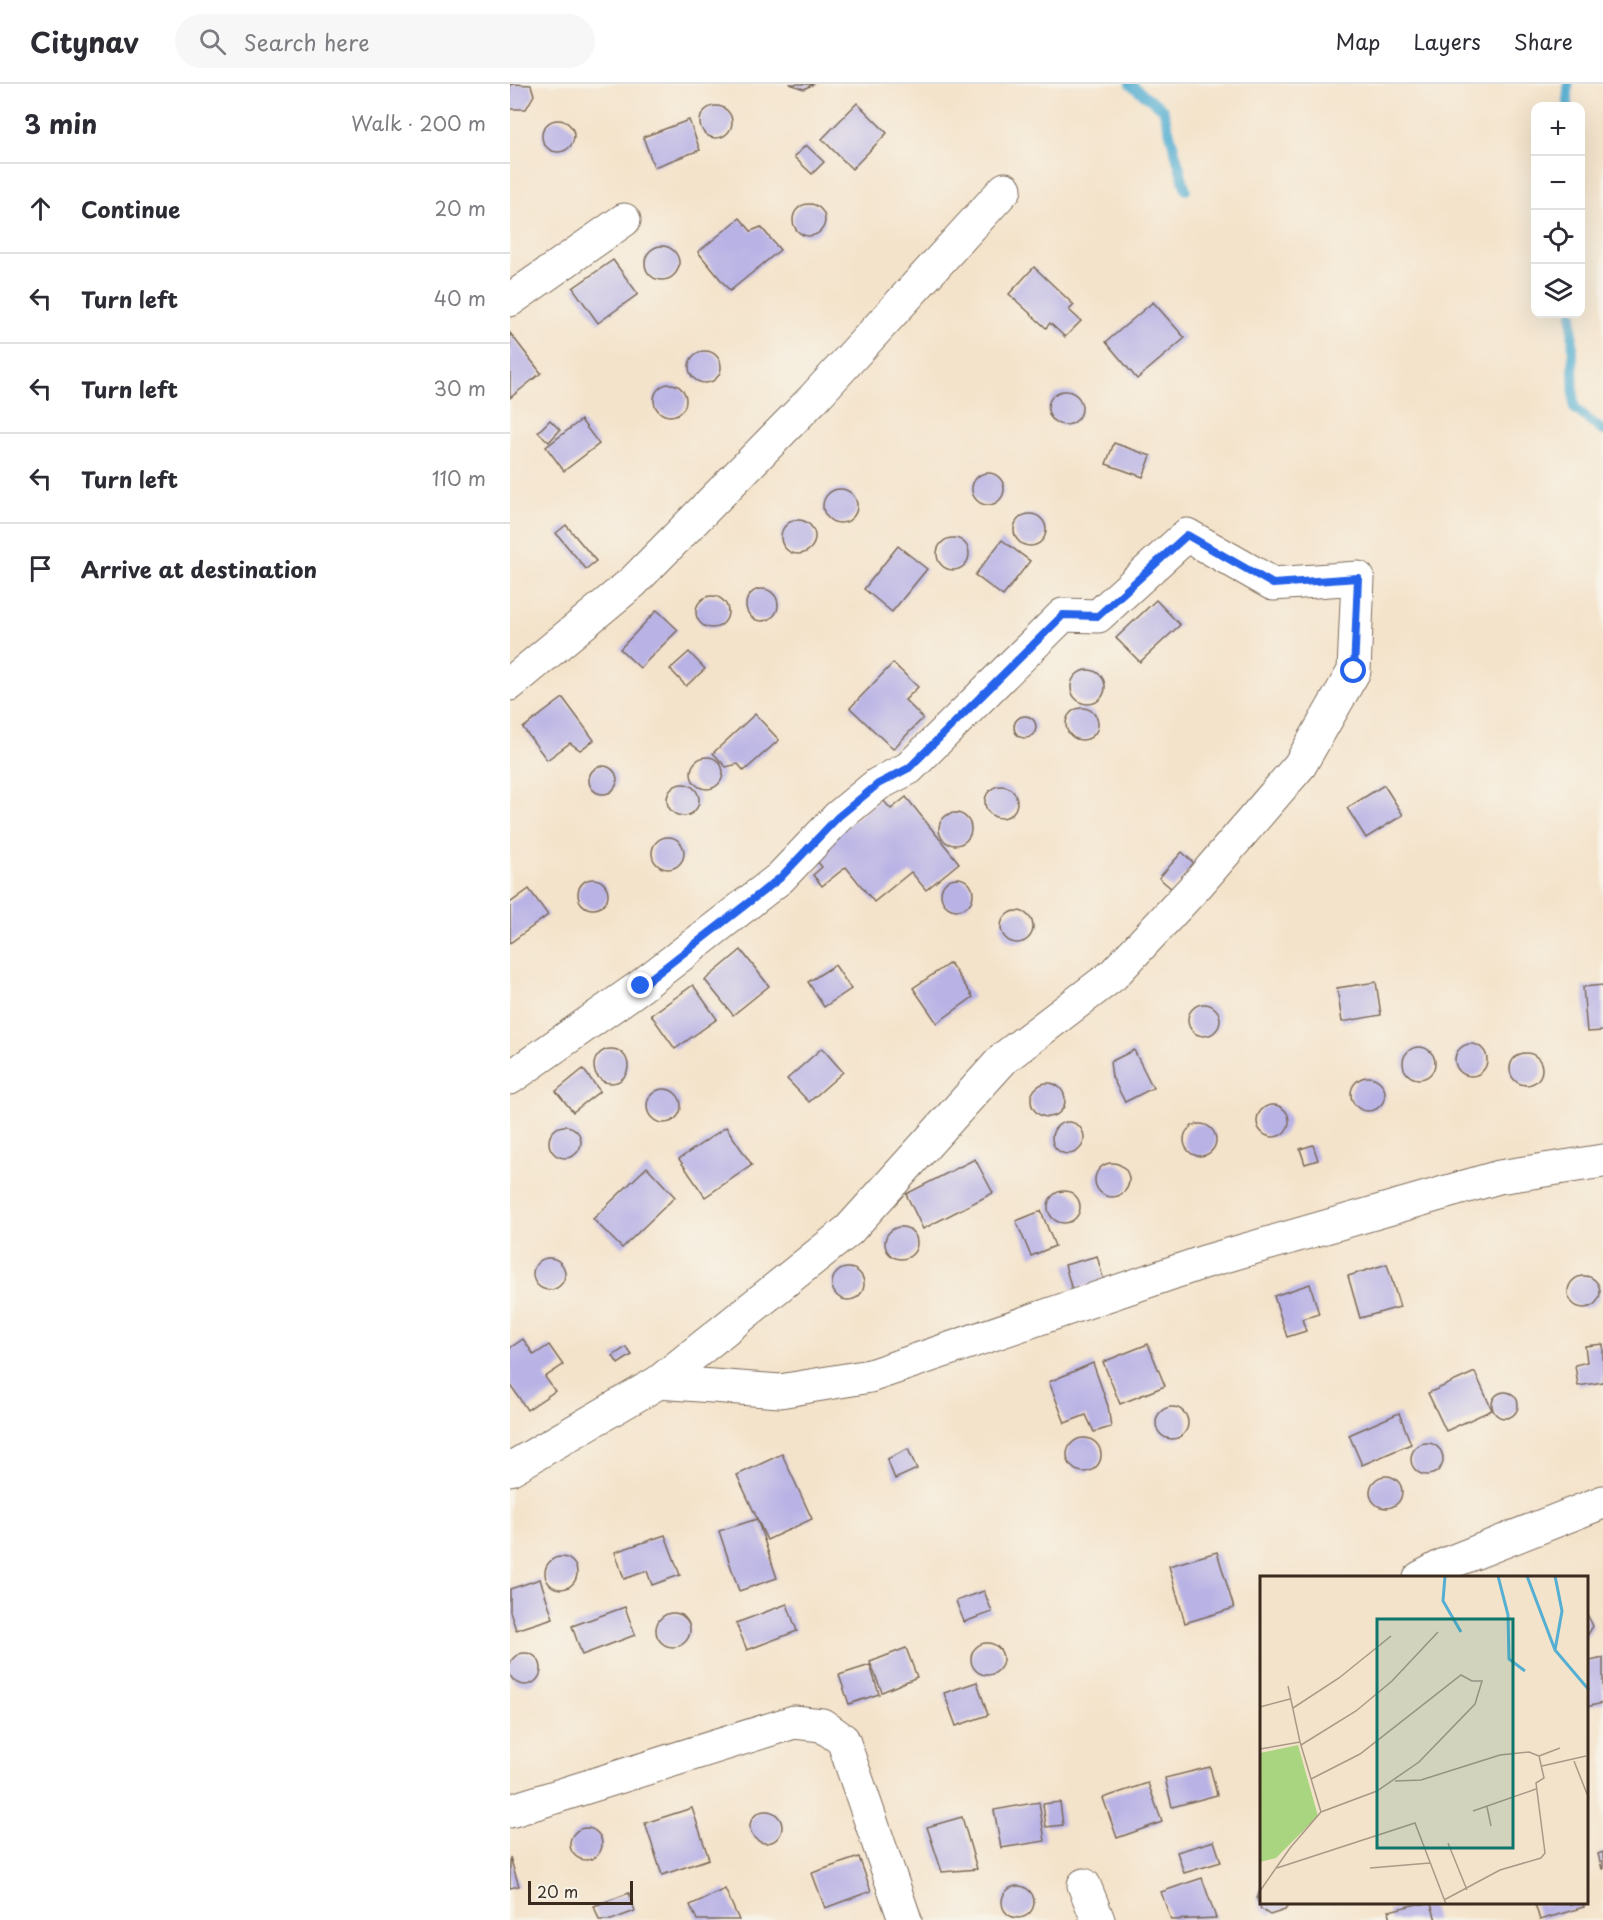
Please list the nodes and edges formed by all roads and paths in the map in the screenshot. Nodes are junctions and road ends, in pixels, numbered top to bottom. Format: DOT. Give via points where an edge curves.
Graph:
graph roads {
  1 [pos="1005,189"];
  2 [pos="624,220"];
  3 [pos="510,300"];
  4 [pos="510,684"];
  5 [pos="510,1078"];
  6 [pos="1603,1161"];
  7 [pos="659,1382"];
  8 [pos="510,1469"];
  9 [pos="1603,1502"];
  10 [pos="1424,1576"];
  11 [pos="510,1811"];
  12 [pos="1084,1885"];
  13 [pos="905,1920"];
  14 [pos="1098,1920"];
  1 -- 4 [label="street" via="813,399 633,582"];
  2 -- 3 [label="street"];
  5 -- 7 [label="street" via="641,986 780,878 838,817 878,784 909,768 1063,615 1098,616 1187,535 1273,584 1358,578 1354,671 1300,765 1197,885 1113,975 1004,1058 849,1230"];
  6 -- 7 [label="street" via="1499,1178 1204,1262 870,1376 780,1391"];
  7 -- 8 [label="street"];
  9 -- 10 [label="street"];
  11 -- 13 [label="street" via="794,1722 822,1725 843,1740"];
  12 -- 14 [label="street"];
}
